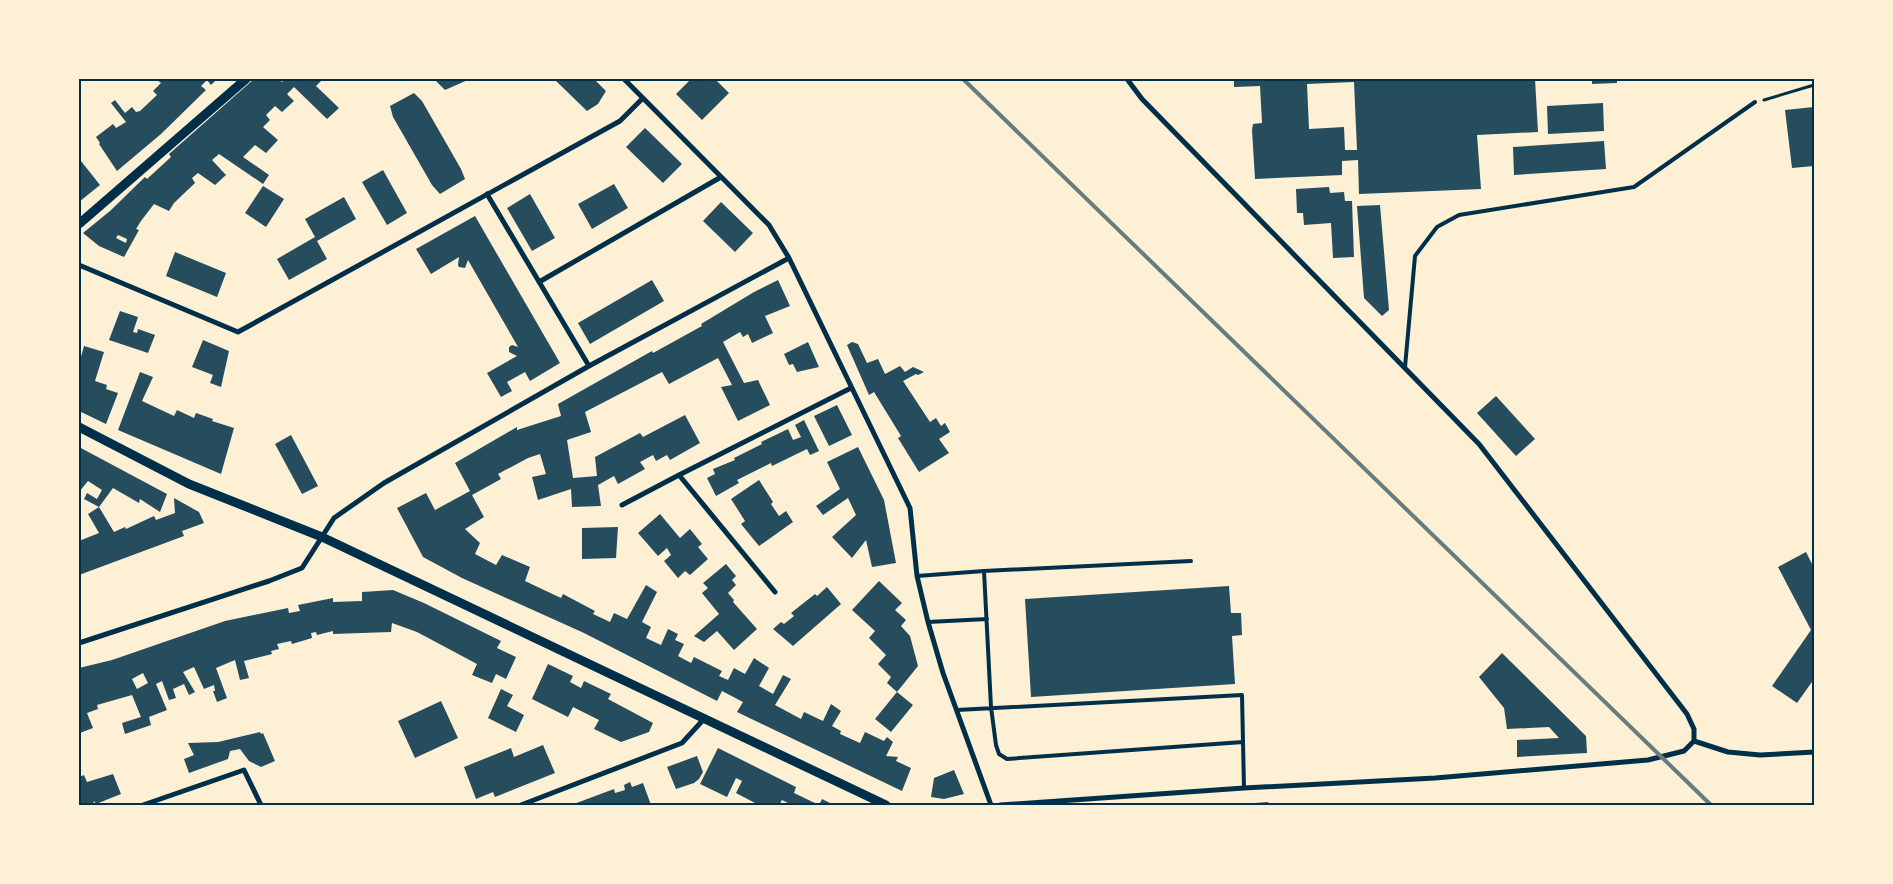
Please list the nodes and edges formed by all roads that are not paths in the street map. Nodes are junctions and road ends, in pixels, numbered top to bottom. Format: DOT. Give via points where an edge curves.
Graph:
graph roads {
  1 [pos="246,79"];
  2 [pos="624,79"];
  3 [pos="1127,79"];
  4 [pos="643,98"];
  5 [pos="1755,102"];
  6 [pos="721,177"];
  7 [pos="486,194"];
  8 [pos="79,224"];
  9 [pos="789,258"];
  10 [pos="79,265"];
  11 [pos="539,282"];
  12 [pos="589,366"];
  13 [pos="1405,367"];
  14 [pos="851,388"];
  15 [pos="79,427"];
  16 [pos="679,475"];
  17 [pos="622,505"];
  18 [pos="322,537"];
  19 [pos="1191,561"];
  20 [pos="984,571"];
  21 [pos="917,576"];
  22 [pos="775,592"];
  23 [pos="987,619"];
  24 [pos="928,622"];
  25 [pos="79,643"];
  26 [pos="991,707"];
  27 [pos="957,710"];
  28 [pos="704,719"];
  29 [pos="1243,742"];
  30 [pos="1694,742"];
  31 [pos="1814,752"];
  32 [pos="1244,788"];
  33 [pos="143,805"];
  34 [pos="261,805"];
  35 [pos="521,805"];
  36 [pos="886,805"];
  37 [pos="991,805"];
  38 [pos="1000,805"];
  1 -- 8 [label="street"];
  2 -- 4 [label="street"];
  3 -- 13 [label="street" via="1142,99"];
  4 -- 6 [label="street"];
  4 -- 7 [label="street" via="620,121"];
  5 -- 13 [label="lane" via="1634,187 1459,216 1437,227 1415,256"];
  6 -- 9 [label="street" via="768,225"];
  6 -- 11 [label="street"];
  7 -- 10 [label="street" via="238,332"];
  7 -- 11 [label="street"];
  9 -- 12 [label="street"];
  9 -- 14 [label="street"];
  11 -- 12 [label="street"];
  12 -- 18 [label="street" via="384,483 334,518"];
  13 -- 30 [label="street" via="1479,444 1639,651 1687,714 1694,729"];
  14 -- 16 [label="street"];
  14 -- 21 [label="street" via="910,508"];
  15 -- 18 [label="street" via="189,484"];
  16 -- 17 [label="street"];
  16 -- 22 [label="street"];
  18 -- 25 [label="street" via="302,568"];
  18 -- 28 [label="street"];
  19 -- 20 [label="lane"];
  20 -- 21 [label="lane"];
  20 -- 23 [label="lane"];
  21 -- 24 [label="street"];
  23 -- 24 [label="lane"];
  23 -- 26 [label="lane"];
  24 -- 27 [label="street"];
  26 -- 27 [label="lane"];
  26 -- 29 [label="lane" via="996,745 999,754 1007,759"];
  26 -- 29 [label="lane" via="1242,695"];
  27 -- 37 [label="street"];
  28 -- 35 [label="street" via="682,743"];
  28 -- 36 [label="street"];
  29 -- 32 [label="lane"];
  30 -- 31 [label="street" via="1728,752 1760,755"];
  30 -- 32 [label="street" via="1684,752 1648,760 1435,778"];
  32 -- 38 [label="street"];
  33 -- 34 [label="street" via="244,770"];
}
